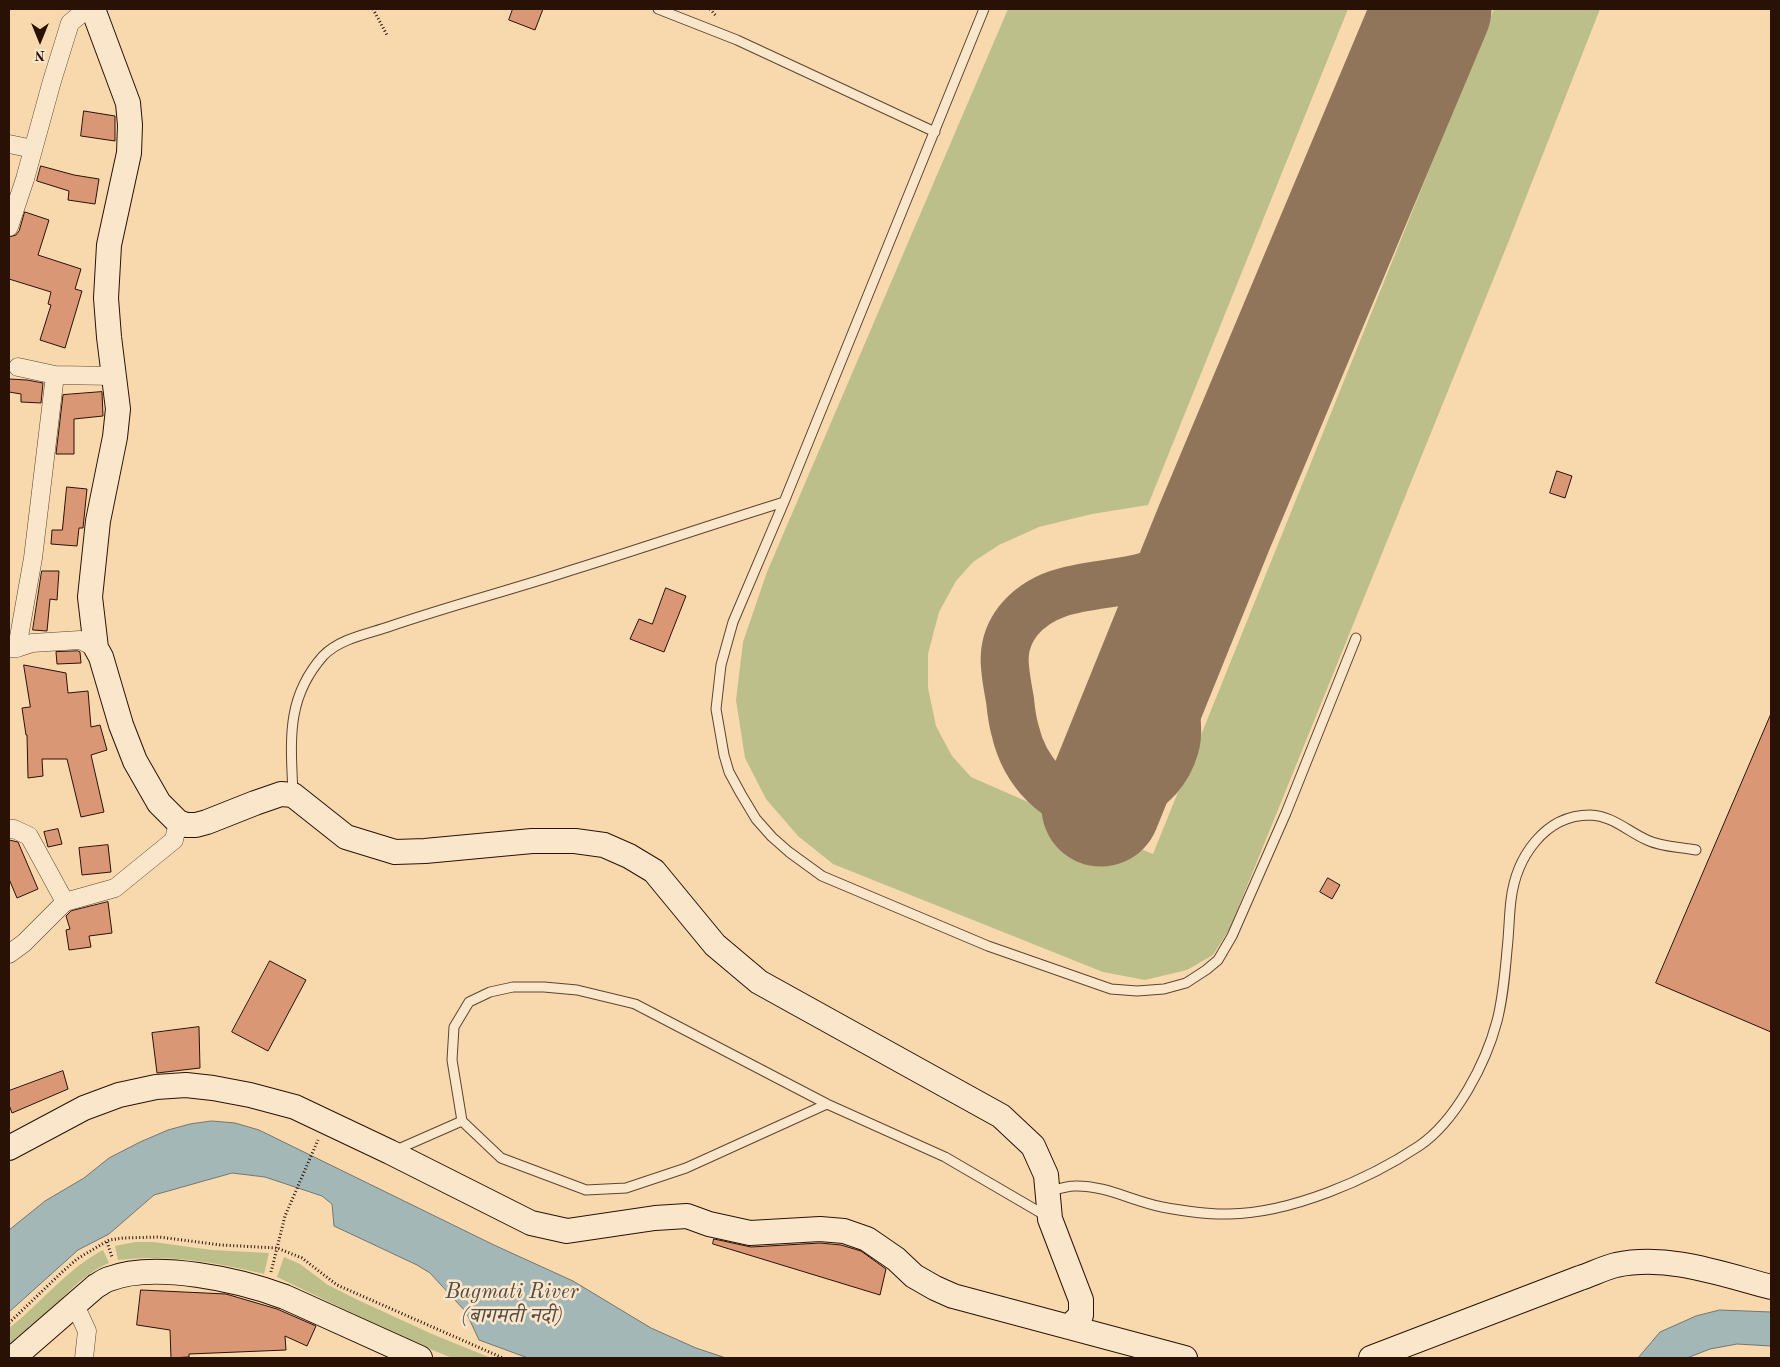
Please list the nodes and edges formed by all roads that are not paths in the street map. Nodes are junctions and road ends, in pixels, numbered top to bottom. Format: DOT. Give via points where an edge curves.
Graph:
graph roads {
  1 [pos="87,9"];
  2 [pos="93,9"];
  3 [pos="658,9"];
  4 [pos="984,9"];
  5 [pos="935,132"];
  6 [pos="9,144"];
  7 [pos="33,149"];
  8 [pos="9,227"];
  9 [pos="18,367"];
  10 [pos="55,374"];
  11 [pos="114,376"];
  12 [pos="784,502"];
  13 [pos="1356,638"];
  14 [pos="13,648"];
  15 [pos="96,648"];
  16 [pos="293,795"];
  17 [pos="178,822"];
  18 [pos="9,829"];
  19 [pos="1696,850"];
  20 [pos="65,902"];
  21 [pos="9,954"];
  22 [pos="827,1104"];
  23 [pos="462,1121"];
  24 [pos="9,1148"];
  25 [pos="390,1152"];
  26 [pos="1048,1192"];
  27 [pos="1050,1219"];
  28 [pos="1771,1287"];
  29 [pos="75,1304"];
  30 [pos="1069,1327"];
  31 [pos="13,1358"];
  32 [pos="84,1358"];
  33 [pos="420,1358"];
  34 [pos="1185,1358"];
  35 [pos="1371,1358"];
  1 -- 7 [label="street" via="70,23"];
  2 -- 11 [label="main road" via="128,103 130,125 129,153 109,245 106,298"];
  3 -- 5 [label="lane" via="737,40"];
  4 -- 5 [label="lane"];
  5 -- 12 [label="lane"];
  6 -- 7 [label="street"];
  7 -- 8 [label="street"];
  9 -- 10 [label="street"];
  10 -- 11 [label="street"];
  10 -- 14 [label="street" via="33,558"];
  11 -- 15 [label="main road" via="118,409 116,437 98,521 90,598"];
  12 -- 13 [label="lane" via="732,622 720,665 717,692 718,722 729,772 756,819 789,852 822,876 988,946 1111,990 1164,989 1186,983 1218,960 1232,936 1282,822"];
  12 -- 16 [label="lane" via="343,642 324,654 307,676 295,707 290,740"];
  14 -- 15 [label="street" via="32,643 80,640"];
  15 -- 17 [label="main road" via="135,761 159,802"];
  16 -- 17 [label="main road" via="281,794 254,802 196,825"];
  16 -- 26 [label="main road" via="346,837 395,852 532,841 575,841 604,845 629,856 654,871 715,945 759,982 1001,1116 1033,1146 1046,1175"];
  17 -- 20 [label="street" via="174,840 115,888"];
  18 -- 20 [label="street" via="29,836"];
  19 -- 26 [label="lane" via="1648,841 1618,822 1591,815 1574,816 1546,830 1535,842 1516,876 1511,898 1504,989 1496,1023 1473,1080 1454,1111 1438,1129 1390,1164 1326,1193 1269,1210 1230,1214 1184,1211 1147,1204 1095,1187 1072,1186"];
  20 -- 21 [label="street"];
  22 -- 23 [label="lane" via="686,1168 626,1188 586,1190 501,1158"];
  22 -- 23 [label="lane" via="635,1004 577,990 513,987 490,992 469,1002 454,1027 452,1060"];
  22 -- 27 [label="lane" via="945,1157"];
  23 -- 25 [label="lane"];
  24 -- 25 [label="main road" via="84,1108 119,1095 186,1085 250,1095 295,1107"];
  25 -- 30 [label="main road" via="531,1223 567,1231 687,1216 750,1233 820,1229 844,1231 867,1239 914,1276 944,1292"];
  26 -- 27 [label="main road"];
  27 -- 30 [label="main road" via="1081,1300 1081,1315"];
  28 -- 35 [label="main road" via="1692,1266 1662,1262 1615,1266"];
  29 -- 31 [label="main road"];
  29 -- 32 [label="street" via="87,1332"];
  29 -- 33 [label="main road" via="110,1278 145,1273 195,1275 240,1282 286,1297"];
  30 -- 34 [label="main road"];
}
